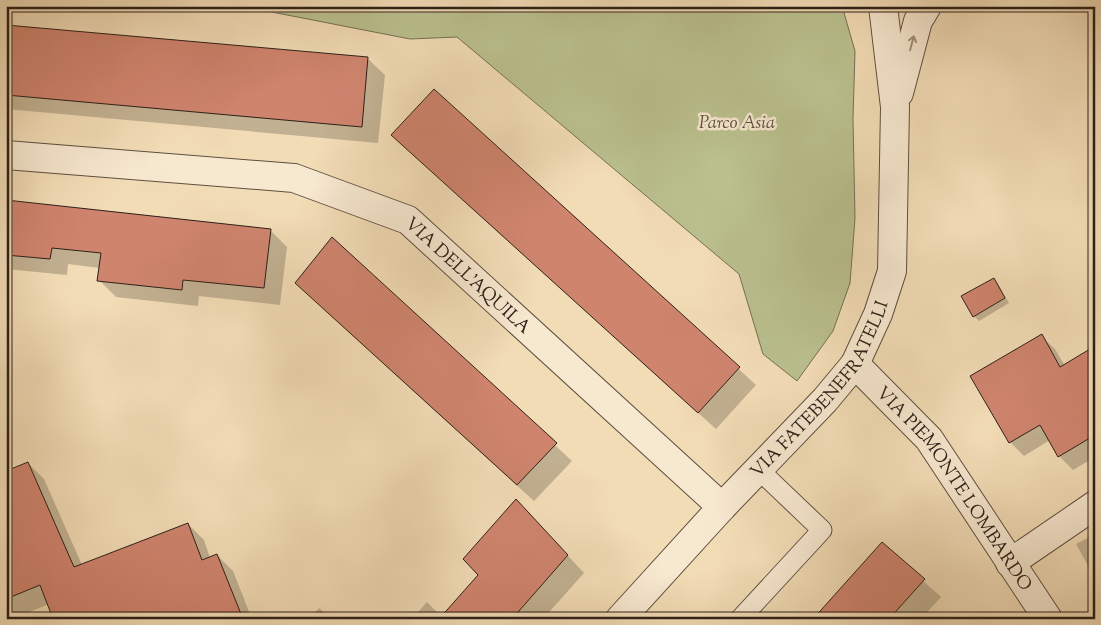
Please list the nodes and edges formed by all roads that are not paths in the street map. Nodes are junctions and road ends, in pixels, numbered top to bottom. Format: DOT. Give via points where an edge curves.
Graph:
graph roads {
  1 [pos="883,6"];
  2 [pos="927,6"];
  3 [pos="896,107"];
  4 [pos="6,154"];
  5 [pos="855,364"];
  6 [pos="758,469"];
  7 [pos="1095,505"];
  8 [pos="722,507"];
  9 [pos="1010,562"];
  10 [pos="620,619"];
  11 [pos="740,619"];
  12 [pos="1048,619"];
  1 -- 3 [label="street, VIA FATEBENEFRATELLI"];
  3 -- 2 [label="street, VIA FATEBENEFRATELLI, one-way" via="918,21"];
  3 -- 5 [label="street, VIA FATEBENEFRATELLI" via="892,271 878,314"];
  4 -- 8 [label="street, VIA DELL'AQUILA" via="294,178 408,220"];
  5 -- 6 [label="street, VIA FATEBENEFRATELLI"];
  5 -- 9 [label="street, VIA PIEMONTE LOMBARDO" via="929,440"];
  6 -- 8 [label="street, VIA FATEBENEFRATELLI"];
  6 -- 11 [label="lane" via="822,530"];
  7 -- 9 [label="street"];
  8 -- 10 [label="street, VIA FATEBENEFRATELLI"];
  9 -- 12 [label="street, VIA PIEMONTE LOMBARDO"];
}
